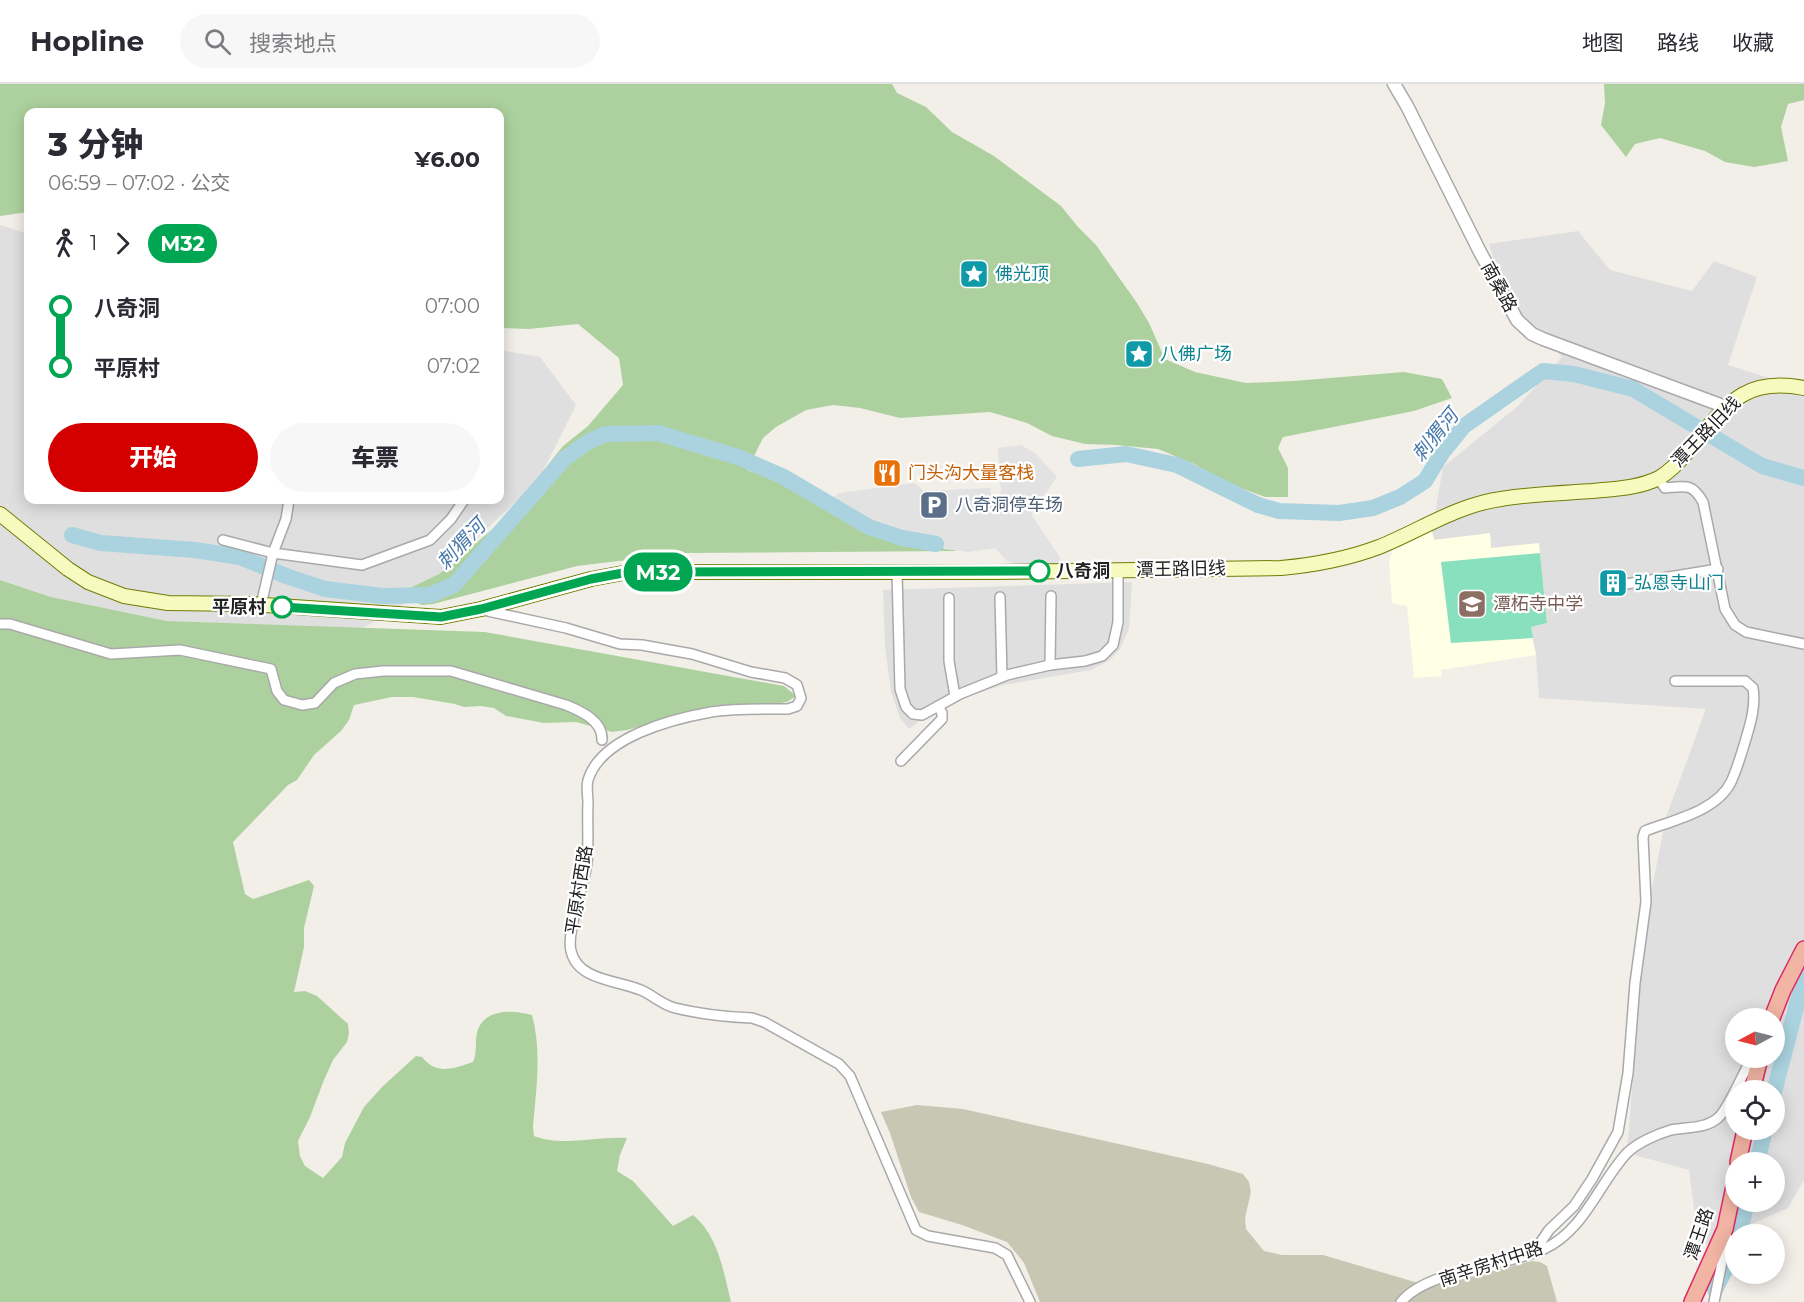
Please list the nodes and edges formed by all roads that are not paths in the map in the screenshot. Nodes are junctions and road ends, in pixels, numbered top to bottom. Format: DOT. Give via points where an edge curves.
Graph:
graph roads {
  1 [pos="1394,84"];
  2 [pos="1804,388"];
  3 [pos="1724,410"];
  4 [pos="1658,478"];
  5 [pos="288,504"];
  6 [pos="461,504"];
  7 [pos="0,514"];
  8 [pos="223,540"];
  9 [pos="273,554"];
  10 [pos="1718,569"];
  11 [pos="1118,570"];
  12 [pos="897,572"];
  13 [pos="1620,585"];
  14 [pos="1051,596"];
  15 [pos="1000,597"];
  16 [pos="949,598"];
  17 [pos="261,605"];
  18 [pos="481,609"];
  19 [pos="0,624"];
  20 [pos="1804,644"];
  21 [pos="1050,665"];
  22 [pos="1002,677"];
  23 [pos="1675,681"];
  24 [pos="955,696"];
  25 [pos="938,706"];
  26 [pos="602,740"];
  27 [pos="901,761"];
  28 [pos="1804,949"];
  29 [pos="1776,1008"];
  30 [pos="1746,1068"];
  31 [pos="1729,1212"];
  32 [pos="1730,1212"];
  33 [pos="1534,1252"];
  34 [pos="1715,1300"];
  35 [pos="1030,1302"];
  36 [pos="1401,1302"];
  37 [pos="1692,1302"];
  1 -- 3 [label="street, 南桑路" via="1517,320 1543,339"];
  2 -- 3 [label="main road, 潭王路旧线" via="1759,387"];
  3 -- 4 [label="main road, 潭王路旧线" via="1670,470"];
  4 -- 10 [label="street" via="1665,488 1686,486 1696,490 1703,502"];
  4 -- 11 [label="main road, 潭王路旧线" via="1618,489 1482,503 1380,546 1325,562 1281,568"];
  5 -- 9 [label="street"];
  6 -- 9 [label="street" via="430,540 362,565"];
  7 -- 17 [label="main road, 潭王路旧线" via="68,569 104,590 168,603"];
  8 -- 9 [label="street"];
  9 -- 17 [label="street"];
  10 -- 13 [label="street"];
  10 -- 20 [label="street" via="1725,609 1734,625 1746,632"];
  11 -- 12 [label="main road, 潭王路旧线"];
  11 -- 21 [label="street" via="1118,622 1113,645 1102,656"];
  12 -- 18 [label="main road, 潭王路旧线" via="623,573"];
  12 -- 25 [label="street" via="900,688 906,707 914,714 922,715"];
  14 -- 21 [label="street"];
  15 -- 22 [label="street"];
  16 -- 24 [label="street" via="949,661"];
  17 -- 18 [label="main road, 潭王路旧线" via="420,617"];
  18 -- 35 [label="street, 平原村西路" via="620,644 692,654 785,678 797,685 801,698 797,706 712,712 679,720 636,735 603,756 588,782 587,862 571,952 589,974 643,991 675,1008 764,1022 839,1064 850,1076 916,1230 928,1236 995,1248 1007,1255"];
  19 -- 26 [label="street" via="111,654 180,650 271,669 284,700 302,705 315,703 334,684 355,674 451,671 566,705 592,719"];
  21 -- 22 [label="street"];
  22 -- 24 [label="street"];
  23 -- 33 [label="street" via="1745,681 1753,688 1755,701 1749,729 1730,784 1711,803 1694,814 1645,831 1646,903 1618,1132 1574,1206 1549,1230"];
  24 -- 25 [label="street"];
  25 -- 27 [label="street" via="942,719"];
  28 -- 29 [label="highway"];
  30 -- 33 [label="street, 南辛房村中路" via="1719,1117 1706,1125 1654,1137 1628,1153 1580,1218 1559,1240"];
  31 -- 37 [label="highway, 潭王路" via="1710,1266"];
  32 -- 34 [label="street"];
  33 -- 36 [label="street, 南辛房村中路" via="1459,1272 1408,1293"];
}
